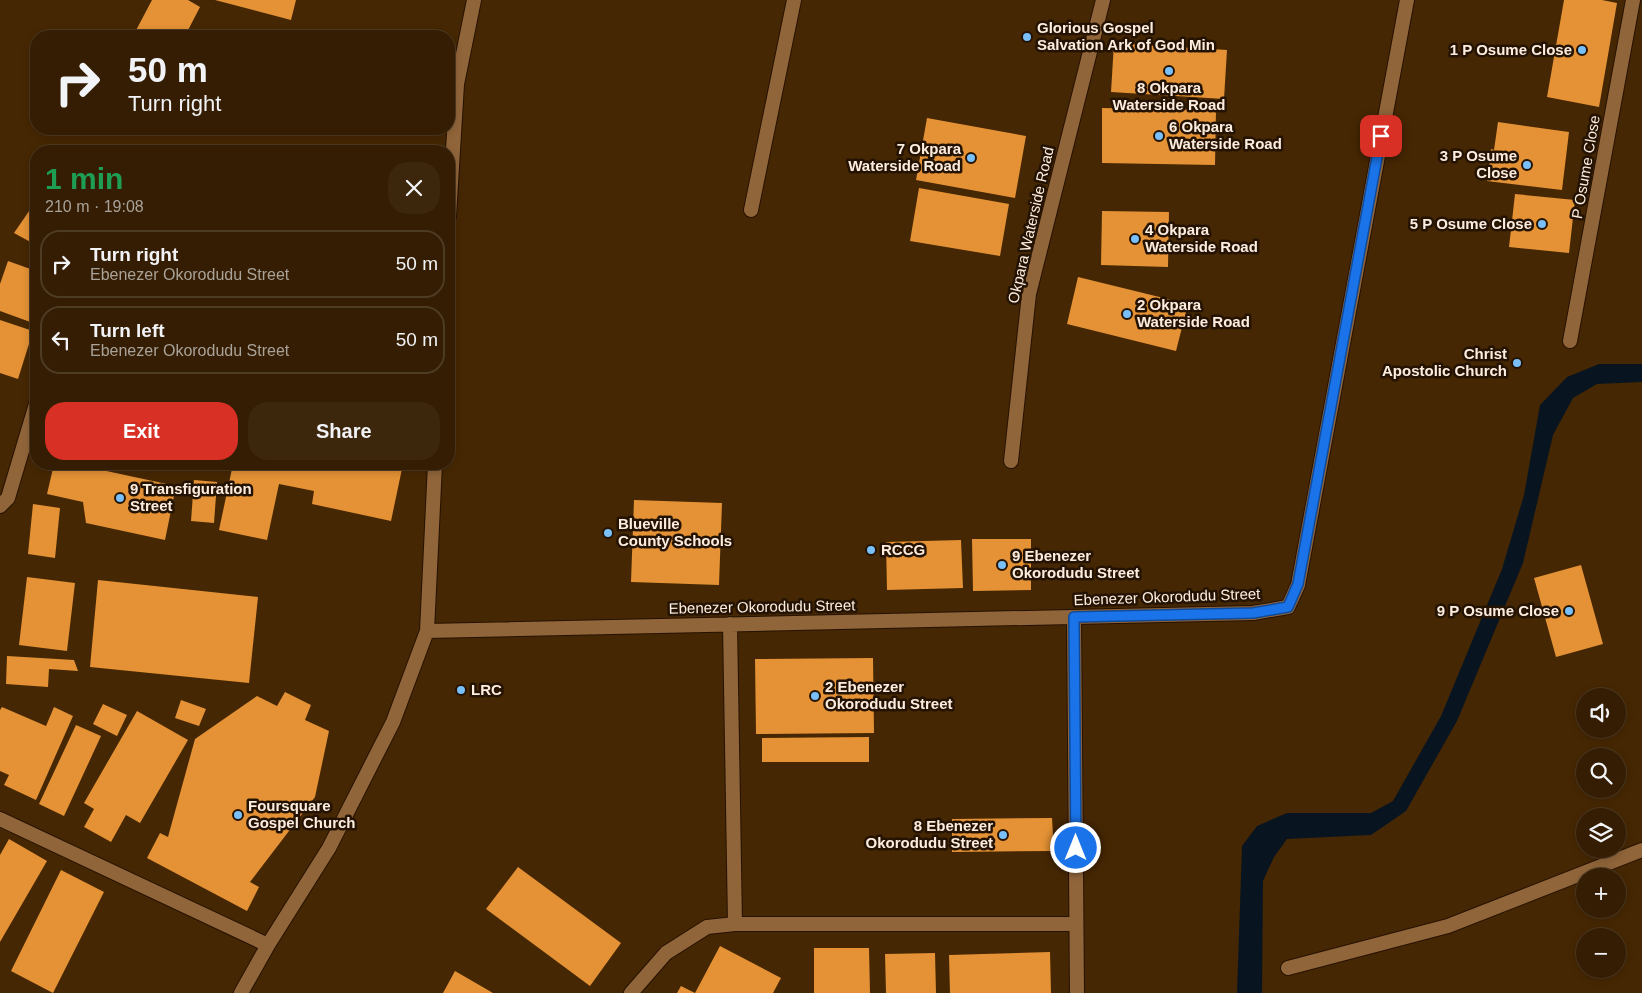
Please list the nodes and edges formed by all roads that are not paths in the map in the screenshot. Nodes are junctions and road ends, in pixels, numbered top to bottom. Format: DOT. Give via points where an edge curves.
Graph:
graph roads {
  1 [pos="474,0"];
  2 [pos="794,0"];
  3 [pos="1103,0"];
  4 [pos="1407,0"];
  5 [pos="1633,0"];
  6 [pos="455,117"];
  7 [pos="751,210"];
  8 [pos="1570,341"];
  9 [pos="30,422"];
  10 [pos="1011,461"];
  11 [pos="436,470"];
  12 [pos="4,502"];
  13 [pos="1074,617"];
  14 [pos="730,624"];
  15 [pos="428,631"];
  16 [pos="0,819"];
  17 [pos="1642,850"];
  18 [pos="735,924"];
  19 [pos="1076,924"];
  20 [pos="268,945"];
  21 [pos="1288,968"];
  22 [pos="241,993"];
  23 [pos="631,993"];
  24 [pos="1077,993"];
  1 -- 6 [label="street" via="457,84"];
  2 -- 7 [label="street"];
  3 -- 10 [label="street, Okpara Waterside Road" via="1030,294"];
  4 -- 13 [label="street, Ebenezer Okorodudu Street" via="1298,584 1288,607 1253,613"];
  5 -- 8 [label="street, P Osume Close"];
  9 -- 12 [label="street"];
  11 -- 15 [label="street"];
  13 -- 14 [label="street, Ebenezer Okorodudu Street"];
  13 -- 19 [label="street"];
  14 -- 15 [label="street, Ebenezer Okorodudu Street"];
  14 -- 18 [label="street"];
  15 -- 20 [label="street" via="393,722 329,848"];
  16 -- 20 [label="street"];
  17 -- 21 [label="street" via="1448,926"];
  18 -- 19 [label="street"];
  18 -- 23 [label="street" via="708,928 666,953"];
  19 -- 24 [label="street"];
  20 -- 22 [label="street"];
}
